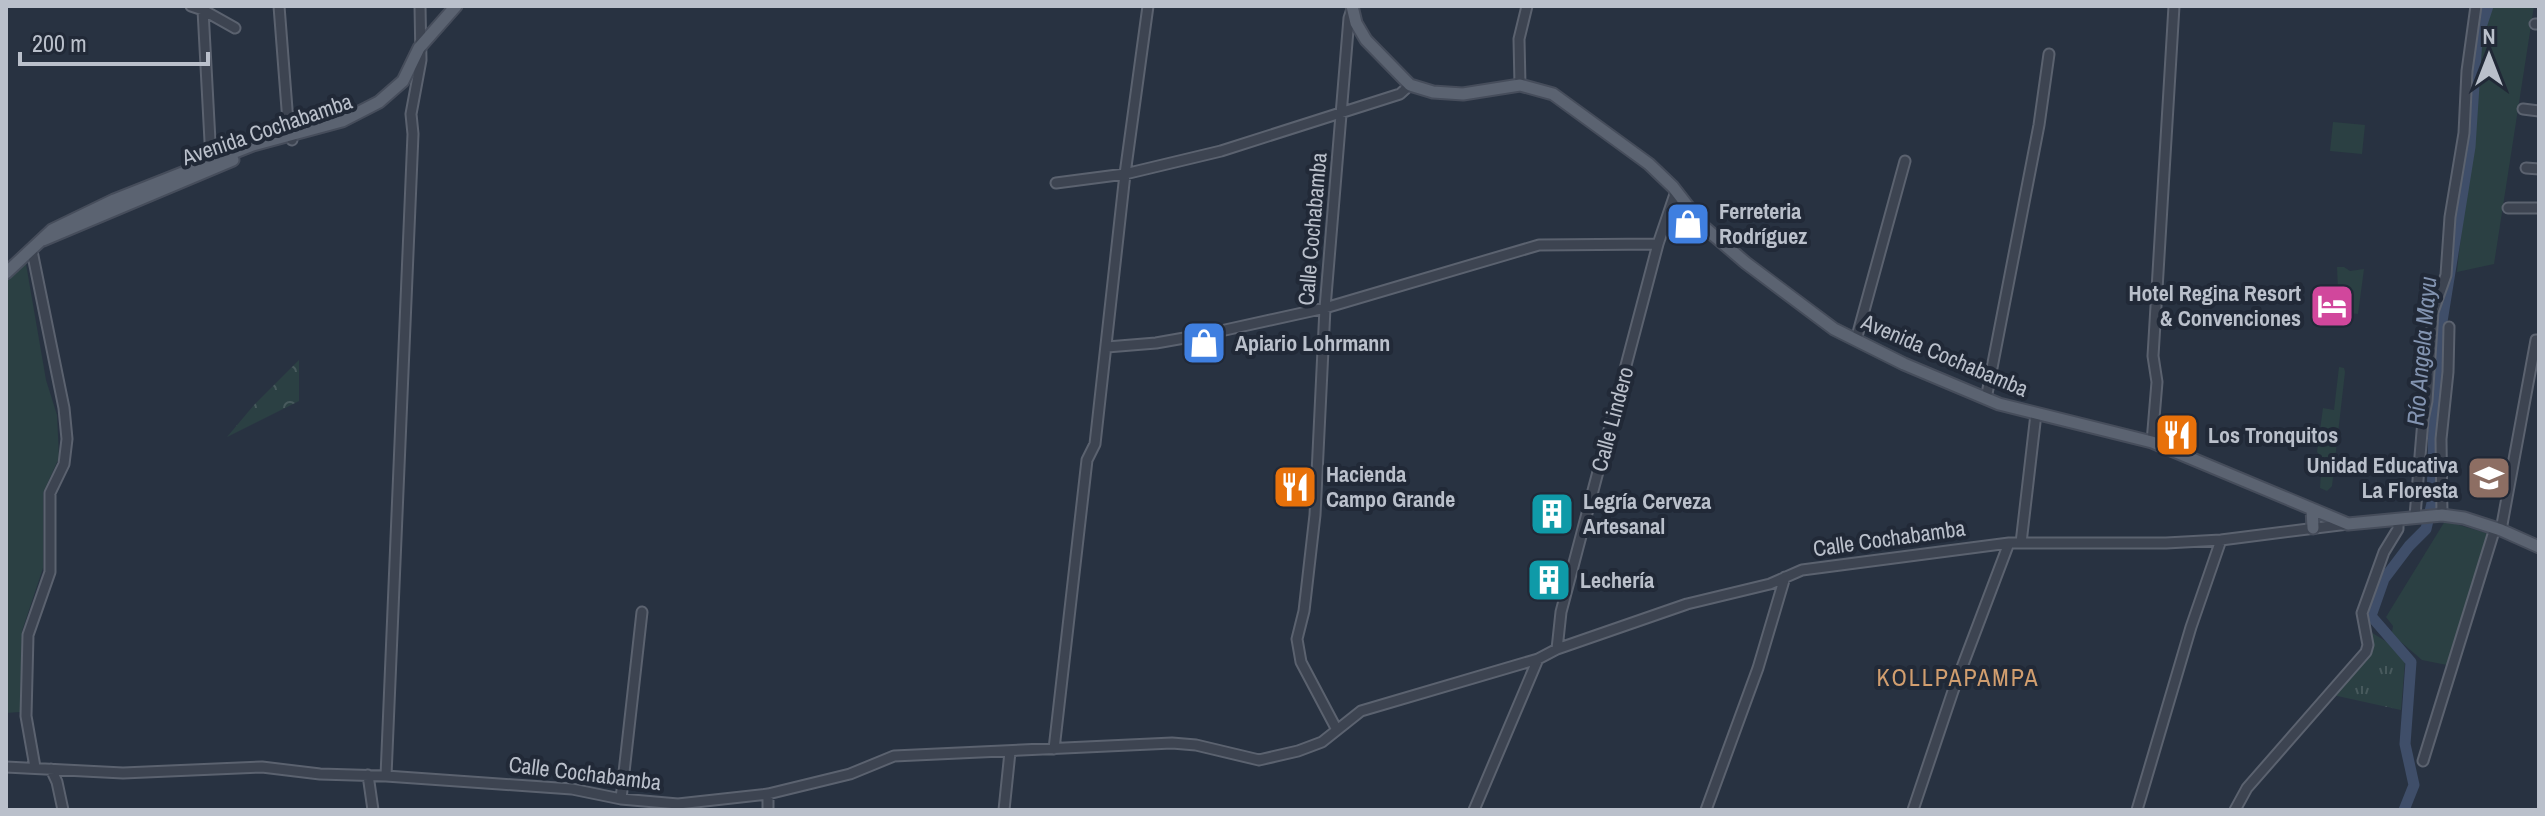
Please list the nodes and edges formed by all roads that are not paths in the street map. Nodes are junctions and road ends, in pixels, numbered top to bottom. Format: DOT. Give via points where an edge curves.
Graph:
graph roads {
  1 [pos="191,6"];
  2 [pos="279,6"];
  3 [pos="420,6"];
  4 [pos="456,6"];
  5 [pos="466,6"];
  6 [pos="1148,6"];
  7 [pos="1527,6"];
  8 [pos="2174,6"];
  9 [pos="2476,6"];
  10 [pos="1352,8"];
  11 [pos="203,10"];
  12 [pos="235,28"];
  13 [pos="420,54"];
  14 [pos="2049,54"];
  15 [pos="1410,85"];
  16 [pos="1520,85"];
  17 [pos="2523,109"];
  18 [pos="2539,111"];
  19 [pos="1342,112"];
  20 [pos="292,137"];
  21 [pos="1905,161"];
  22 [pos="212,164"];
  23 [pos="2526,168"];
  24 [pos="2539,169"];
  25 [pos="1125,174"];
  26 [pos="1056,183"];
  27 [pos="1676,191"];
  28 [pos="2508,208"];
  29 [pos="2539,208"];
  30 [pos="1658,244"];
  31 [pos="32,251"];
  32 [pos="6,273"];
  33 [pos="1325,308"];
  34 [pos="2449,327"];
  35 [pos="1856,340"];
  36 [pos="2539,340"];
  37 [pos="1107,347"];
  38 [pos="1986,399"];
  39 [pos="2036,414"];
  40 [pos="2152,442"];
  41 [pos="2312,509"];
  42 [pos="2430,515"];
  43 [pos="2398,519"];
  44 [pos="2348,524"];
  45 [pos="2313,528"];
  46 [pos="2498,529"];
  47 [pos="2221,540"];
  48 [pos="2009,543"];
  49 [pos="2021,543"];
  50 [pos="2539,547"];
  51 [pos="1785,577"];
  52 [pos="642,612"];
  53 [pos="1557,649"];
  54 [pos="1538,659"];
  55 [pos="1337,730"];
  56 [pos="1054,749"];
  57 [pos="1010,752"];
  58 [pos="2423,761"];
  59 [pos="6,767"];
  60 [pos="35,767"];
  61 [pos="51,769"];
  62 [pos="368,775"];
  63 [pos="386,776"];
  64 [pos="768,794"];
  65 [pos="621,799"];
  66 [pos="63,810"];
  67 [pos="373,810"];
  68 [pos="768,810"];
  69 [pos="1004,810"];
  70 [pos="1474,810"];
  71 [pos="1706,810"];
  72 [pos="1913,810"];
  73 [pos="2137,810"];
  74 [pos="2235,810"];
  1 -- 11 [label="street"];
  2 -- 20 [label="street"];
  3 -- 13 [label="street"];
  4 -- 13 [label="main road, Avenida Cochabamba"];
  5 -- 13 [label="main road, Avenida Cochabamba"];
  6 -- 25 [label="street"];
  7 -- 16 [label="street" via="1519,39"];
  8 -- 40 [label="street"];
  9 -- 42 [label="street" via="2446,275 2433,312 2423,420"];
  10 -- 15 [label="main road" via="1366,40"];
  10 -- 19 [label="street, Calle Cochabamba"];
  11 -- 12 [label="street"];
  11 -- 22 [label="street"];
  13 -- 20 [label="main road, Avenida Cochabamba" via="407,85 383,107 345,127"];
  13 -- 63 [label="street" via="411,114"];
  14 -- 38 [label="street"];
  15 -- 16 [label="main road, Avenida Cochabamba" via="1463,94"];
  15 -- 19 [label="street" via="1400,94"];
  16 -- 27 [label="main road, Avenida Cochabamba" via="1553,94 1649,164"];
  17 -- 18 [label="street"];
  19 -- 25 [label="street" via="1221,151"];
  19 -- 33 [label="street, Calle Cochabamba"];
  20 -- 22 [label="main road, Avenida Cochabamba"];
  21 -- 35 [label="street"];
  22 -- 31 [label="main road, Avenida Cochabamba" via="42,240"];
  23 -- 24 [label="street"];
  25 -- 26 [label="street"];
  25 -- 37 [label="street"];
  27 -- 30 [label="street, Calle Lindero"];
  27 -- 35 [label="main road, Avenida Cochabamba" via="1704,227 1746,263"];
  28 -- 29 [label="street"];
  30 -- 33 [label="street" via="1539,245"];
  30 -- 53 [label="street, Calle Lindero" via="1561,612"];
  31 -- 32 [label="main road, Avenida Cochabamba"];
  31 -- 60 [label="street" via="67,439 64,464 50,493 50,572 28,635 26,716"];
  33 -- 37 [label="street" via="1181,339"];
  33 -- 55 [label="street, Calle Cochabamba" via="1315,515 1297,639 1301,662"];
  34 -- 42 [label="street"];
  35 -- 38 [label="main road, Avenida Cochabamba"];
  36 -- 46 [label="street"];
  37 -- 56 [label="street" via="1095,444 1085,474"];
  38 -- 39 [label="main road, Avenida Cochabamba"];
  39 -- 40 [label="main road, Avenida Cochabamba"];
  39 -- 49 [label="street"];
  40 -- 41 [label="main road, Avenida Cochabamba"];
  41 -- 44 [label="main road, Avenida Cochabamba"];
  41 -- 45 [label="main road"];
  42 -- 43 [label="main road, Calle Cochabamba"];
  42 -- 46 [label="main road, Calle Cochabamba"];
  43 -- 44 [label="main road, Calle Cochabamba"];
  43 -- 74 [label="street" via="2362,613 2366,652 2247,788"];
  44 -- 45 [label="street, Calle Cochabamba"];
  45 -- 47 [label="street, Calle Cochabamba"];
  46 -- 50 [label="main road, Calle Cochabamba"];
  46 -- 58 [label="street"];
  47 -- 49 [label="street, Calle Cochabamba"];
  47 -- 73 [label="street"];
  48 -- 49 [label="street, Calle Cochabamba"];
  48 -- 51 [label="street, Calle Cochabamba" via="1802,570"];
  48 -- 72 [label="street"];
  51 -- 53 [label="street, Calle Cochabamba"];
  51 -- 71 [label="street"];
  52 -- 65 [label="street"];
  53 -- 54 [label="street, Calle Cochabamba"];
  54 -- 55 [label="street, Calle Cochabamba" via="1361,711"];
  54 -- 70 [label="street"];
  55 -- 56 [label="street, Calle Cochabamba" via="1312,747 1259,760 1172,743"];
  56 -- 57 [label="street, Calle Cochabamba"];
  57 -- 64 [label="street, Calle Cochabamba" via="894,756 850,774"];
  57 -- 69 [label="street"];
  59 -- 60 [label="street, Calle Cochabamba"];
  60 -- 61 [label="street, Calle Cochabamba"];
  61 -- 62 [label="street, Calle Cochabamba" via="123,773 262,767"];
  61 -- 66 [label="street"];
  62 -- 63 [label="street, Calle Cochabamba"];
  62 -- 67 [label="street"];
  63 -- 65 [label="street, Calle Cochabamba" via="572,789"];
  64 -- 65 [label="street, Calle Cochabamba" via="678,804"];
  64 -- 68 [label="street"];
}
